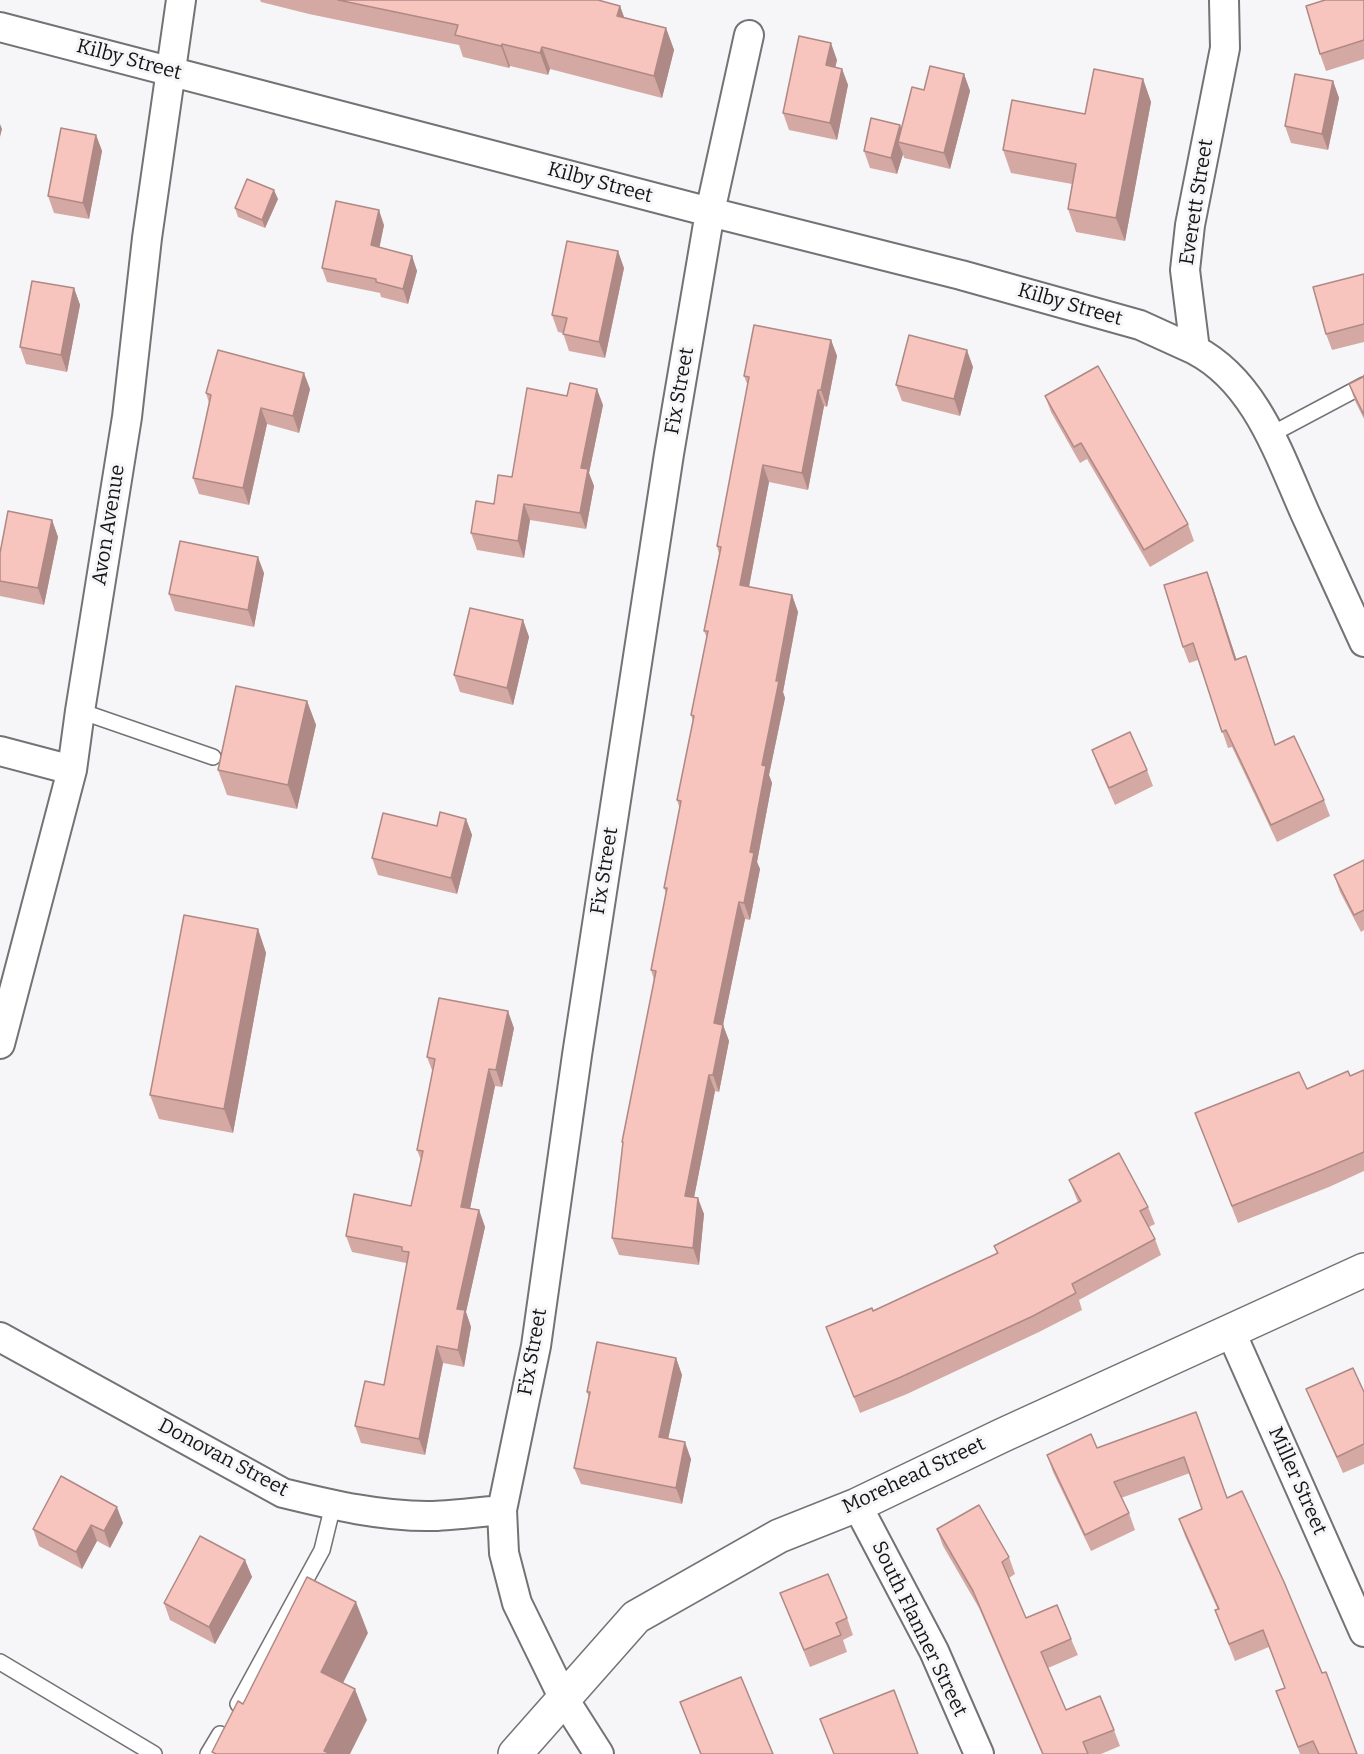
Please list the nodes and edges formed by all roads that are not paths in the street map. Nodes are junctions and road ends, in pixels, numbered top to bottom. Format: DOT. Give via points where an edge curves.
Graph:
graph roads {
  1 [pos="182,0"];
  2 [pos="1224,0"];
  3 [pos="0,27"];
  4 [pos="749,34"];
  5 [pos="170,71"];
  6 [pos="710,212"];
  7 [pos="1195,350"];
  8 [pos="1364,385"];
  9 [pos="1270,435"];
  10 [pos="1364,642"];
  11 [pos="80,711"];
  12 [pos="0,751"];
  13 [pos="213,757"];
  14 [pos="72,770"];
  15 [pos="0,1044"];
  16 [pos="1364,1270"];
  17 [pos="1230,1330"];
  18 [pos="0,1337"];
  19 [pos="857,1504"];
  20 [pos="333,1505"];
  21 [pos="502,1510"];
  22 [pos="1364,1632"];
  23 [pos="0,1662"];
  24 [pos="564,1699"];
  25 [pos="238,1704"];
  26 [pos="220,1734"];
  27 [pos="154,1754"];
  28 [pos="208,1754"];
  29 [pos="515,1754"];
  30 [pos="599,1754"];
  31 [pos="979,1754"];
  1 -- 5 [label="street, Avon Avenue"];
  2 -- 7 [label="street, Everett Street" via="1225,48 1190,225 1185,270"];
  3 -- 5 [label="street, Kilby Street"];
  4 -- 6 [label="street, Fix Street"];
  5 -- 6 [label="street, Kilby Street"];
  5 -- 11 [label="street, Avon Avenue" via="127,417"];
  6 -- 7 [label="street, Kilby Street" via="1140,325"];
  6 -- 21 [label="street, Fix Street" via="669,454 536,1346"];
  7 -- 9 [label="street" via="1212,359 1238,386"];
  8 -- 9 [label="lane"];
  9 -- 10 [label="street"];
  11 -- 13 [label="lane"];
  11 -- 14 [label="street, Avon Avenue"];
  12 -- 14 [label="street"];
  14 -- 15 [label="street, Avon Avenue"];
  16 -- 17 [label="street, Morehead Street"];
  17 -- 19 [label="street, Morehead Street"];
  17 -- 22 [label="street, Miller Street"];
  18 -- 20 [label="street, Donovan Street" via="283,1493"];
  19 -- 24 [label="street, Morehead Street" via="779,1536 636,1617"];
  19 -- 31 [label="street, South Flanner Street" via="934,1651"];
  20 -- 21 [label="street, Donovan Street" via="432,1516"];
  20 -- 25 [label="lane" via="322,1550"];
  21 -- 24 [label="street, Fix Street" via="504,1553 517,1603"];
  23 -- 27 [label="lane"];
  24 -- 29 [label="street, Morehead Street"];
  24 -- 30 [label="street, Fix Street"];
  26 -- 28 [label="lane"];
}
